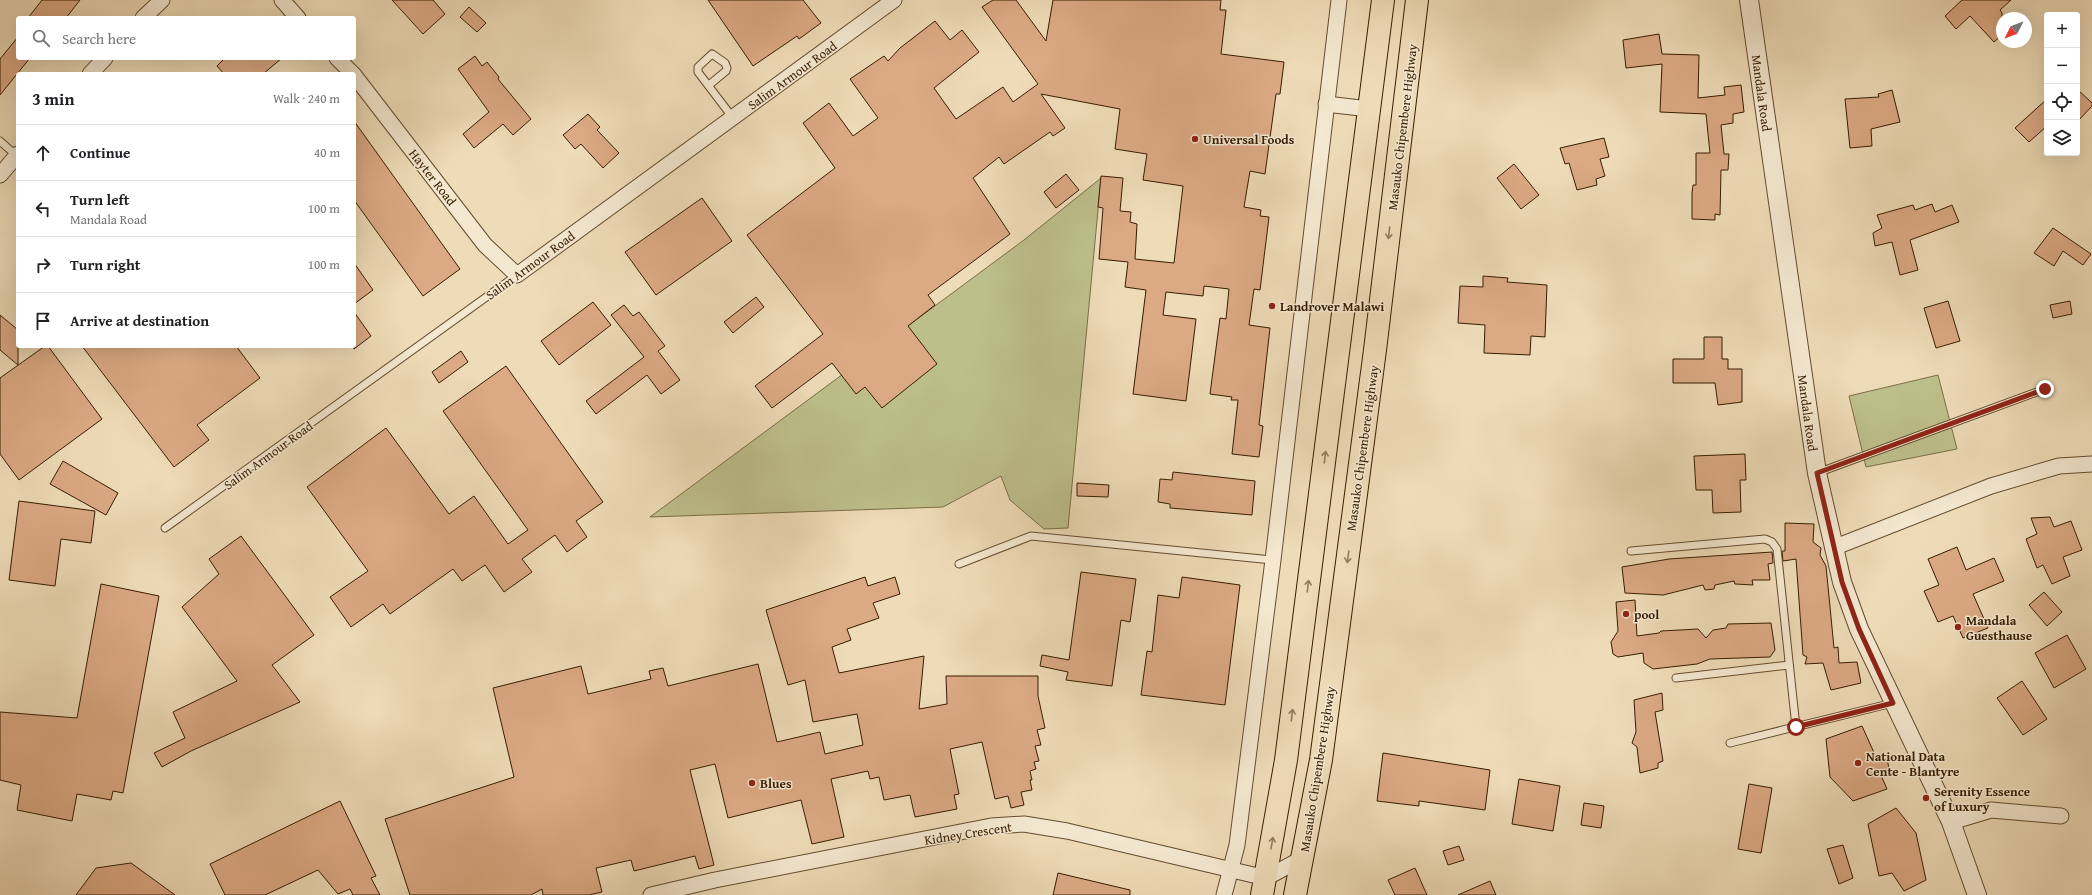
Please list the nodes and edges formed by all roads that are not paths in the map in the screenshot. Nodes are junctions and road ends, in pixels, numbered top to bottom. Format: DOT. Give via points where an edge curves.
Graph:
graph roads {
  1 [pos="282,0"];
  2 [pos="894,0"];
  3 [pos="1339,0"];
  4 [pos="1383,0"];
  5 [pos="1417,0"];
  6 [pos="1749,0"];
  7 [pos="157,2"];
  8 [pos="145,16"];
  9 [pos="296,16"];
  10 [pos="103,60"];
  11 [pos="339,60"];
  12 [pos="92,72"];
  13 [pos="350,72"];
  14 [pos="356,79"];
  15 [pos="709,85"];
  16 [pos="1326,104"];
  17 [pos="1369,109"];
  18 [pos="734,118"];
  19 [pos="0,141"];
  20 [pos="16,153"];
  21 [pos="16,157"];
  22 [pos="0,175"];
  23 [pos="517,276"];
  24 [pos="2045,389"];
  25 [pos="2092,464"];
  26 [pos="1817,473"];
  27 [pos="165,528"];
  28 [pos="1833,548"];
  29 [pos="1631,551"];
  30 [pos="1273,560"];
  31 [pos="959,564"];
  32 [pos="1789,665"];
  33 [pos="1676,678"];
  34 [pos="1893,703"];
  35 [pos="1796,727"];
  36 [pos="1730,744"];
  37 [pos="2061,816"];
  38 [pos="1951,822"];
  39 [pos="1303,858"];
  40 [pos="1230,869"];
  41 [pos="1264,887"];
  42 [pos="651,895"];
  43 [pos="1224,895"];
  44 [pos="1295,895"];
  45 [pos="1977,895"];
  1 -- 9 [label="street"];
  2 -- 18 [label="street, Salim Armour Road"];
  3 -- 16 [label="street"];
  4 -- 17 [label="highway"];
  5 -- 39 [label="highway, Masauko Chipembere Highway, one-way" via="1375,350 1322,753"];
  6 -- 26 [label="street, Mandala Road"];
  7 -- 8 [label="street"];
  10 -- 12 [label="street"];
  11 -- 13 [label="street, Hayter Road"];
  14 -- 23 [label="street, Hayter Road" via="485,245"];
  15 -- 18 [label="lane"];
  16 -- 17 [label="street"];
  16 -- 30 [label="street"];
  41 -- 17 [label="highway, one-way" via="1286,760"];
  18 -- 23 [label="street, Salim Armour Road"];
  19 -- 20 [label="lane"];
  21 -- 22 [label="street"];
  23 -- 27 [label="lane, Salim Armour Road"];
  24 -- 26 [label="lane"];
  25 -- 28 [label="street" via="2059,466 1991,486"];
  26 -- 28 [label="street, Mandala Road"];
  28 -- 34 [label="street, Mandala Road" via="1859,629"];
  29 -- 32 [label="lane" via="1765,538 1772,542 1778,549"];
  30 -- 31 [label="lane" via="1031,536"];
  30 -- 40 [label="street" via="1237,845"];
  32 -- 33 [label="lane"];
  32 -- 35 [label="lane"];
  34 -- 35 [label="lane"];
  34 -- 38 [label="street, Mandala Road"];
  35 -- 36 [label="lane"];
  37 -- 38 [label="street" via="1991,810"];
  38 -- 45 [label="street, Mandala Road"];
  39 -- 41 [label="street"];
  39 -- 44 [label="highway, Masauko Chipembere Highway"];
  40 -- 41 [label="street, Kidney Crescent"];
  40 -- 42 [label="street, Kidney Crescent" via="1067,831 1024,824 991,826"];
  40 -- 43 [label="street"];
}
